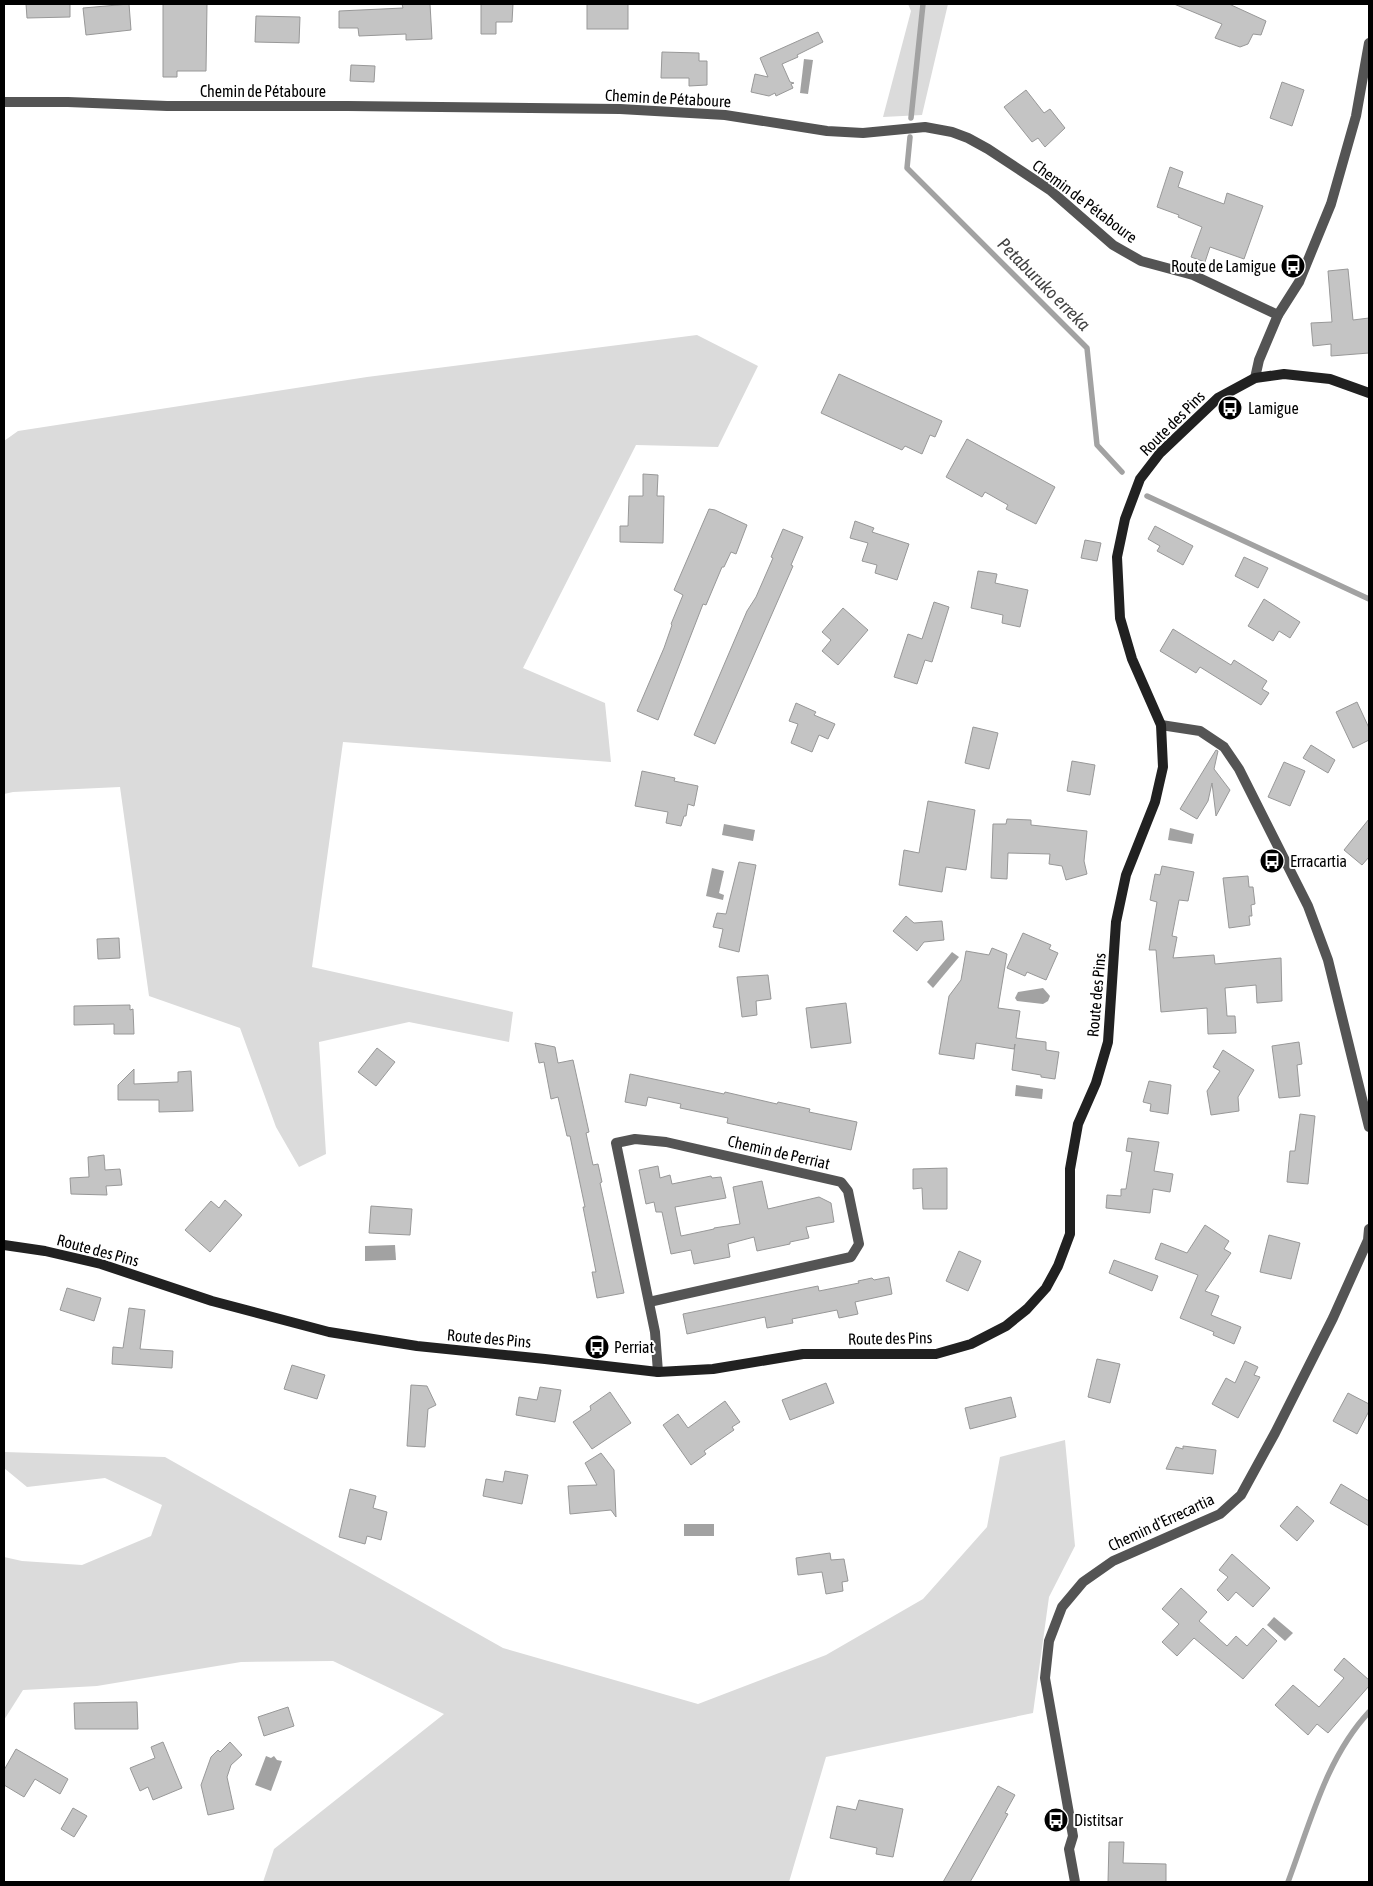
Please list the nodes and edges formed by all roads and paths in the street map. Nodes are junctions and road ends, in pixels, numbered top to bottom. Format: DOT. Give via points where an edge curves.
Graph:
graph roads {
  1 [pos="1369,43"];
  2 [pos="4,102"];
  3 [pos="1278,315"];
  4 [pos="1256,378"];
  5 [pos="1369,393"];
  6 [pos="1161,725"];
  7 [pos="1369,1127"];
  8 [pos="1369,1229"];
  9 [pos="4,1245"];
  10 [pos="649,1302"];
  11 [pos="658,1372"];
  12 [pos="1075,1882"];
  1 -- 3 [label="street" via="1356,116 1331,204 1299,282"];
  2 -- 3 [label="street, Chemin de Pétaboure" via="630,110 726,115 827,132 863,133 925,127 952,132 988,149 1050,190 1113,245 1141,261 1192,275"];
  3 -- 4 [label="street" via="1259,360"];
  4 -- 5 [label="street, Route des Pins" via="1284,374 1330,379"];
  4 -- 6 [label="street, Route des Pins" via="1218,398 1160,453 1140,479 1125,519 1116,557 1120,618 1132,658"];
  6 -- 7 [label="street" via="1200,731 1224,747 1239,769 1308,906 1328,960"];
  6 -- 11 [label="street, Route des Pins" via="1163,768 1154,802 1126,874 1116,922 1108,1042 1096,1083 1078,1124 1070,1169 1070,1234 1046,1288 1006,1326 971,1344 936,1354 803,1354 712,1369"];
  8 -- 12 [label="street, Chemin d'Errecartia" via="1368,1240 1333,1318 1241,1495 1220,1514 1112,1560 1083,1582 1062,1607 1049,1641 1045,1678 1073,1836 1069,1849"];
  9 -- 11 [label="street, Route des Pins" via="101,1264 212,1301 329,1332 417,1346"];
  10 -- 10 [label="street, Chemin de Perriat" via="616,1143 635,1139 666,1142 841,1182 848,1191 859,1244 850,1257"];
  10 -- 11 [label="street, Chemin de Perriat"];
}
